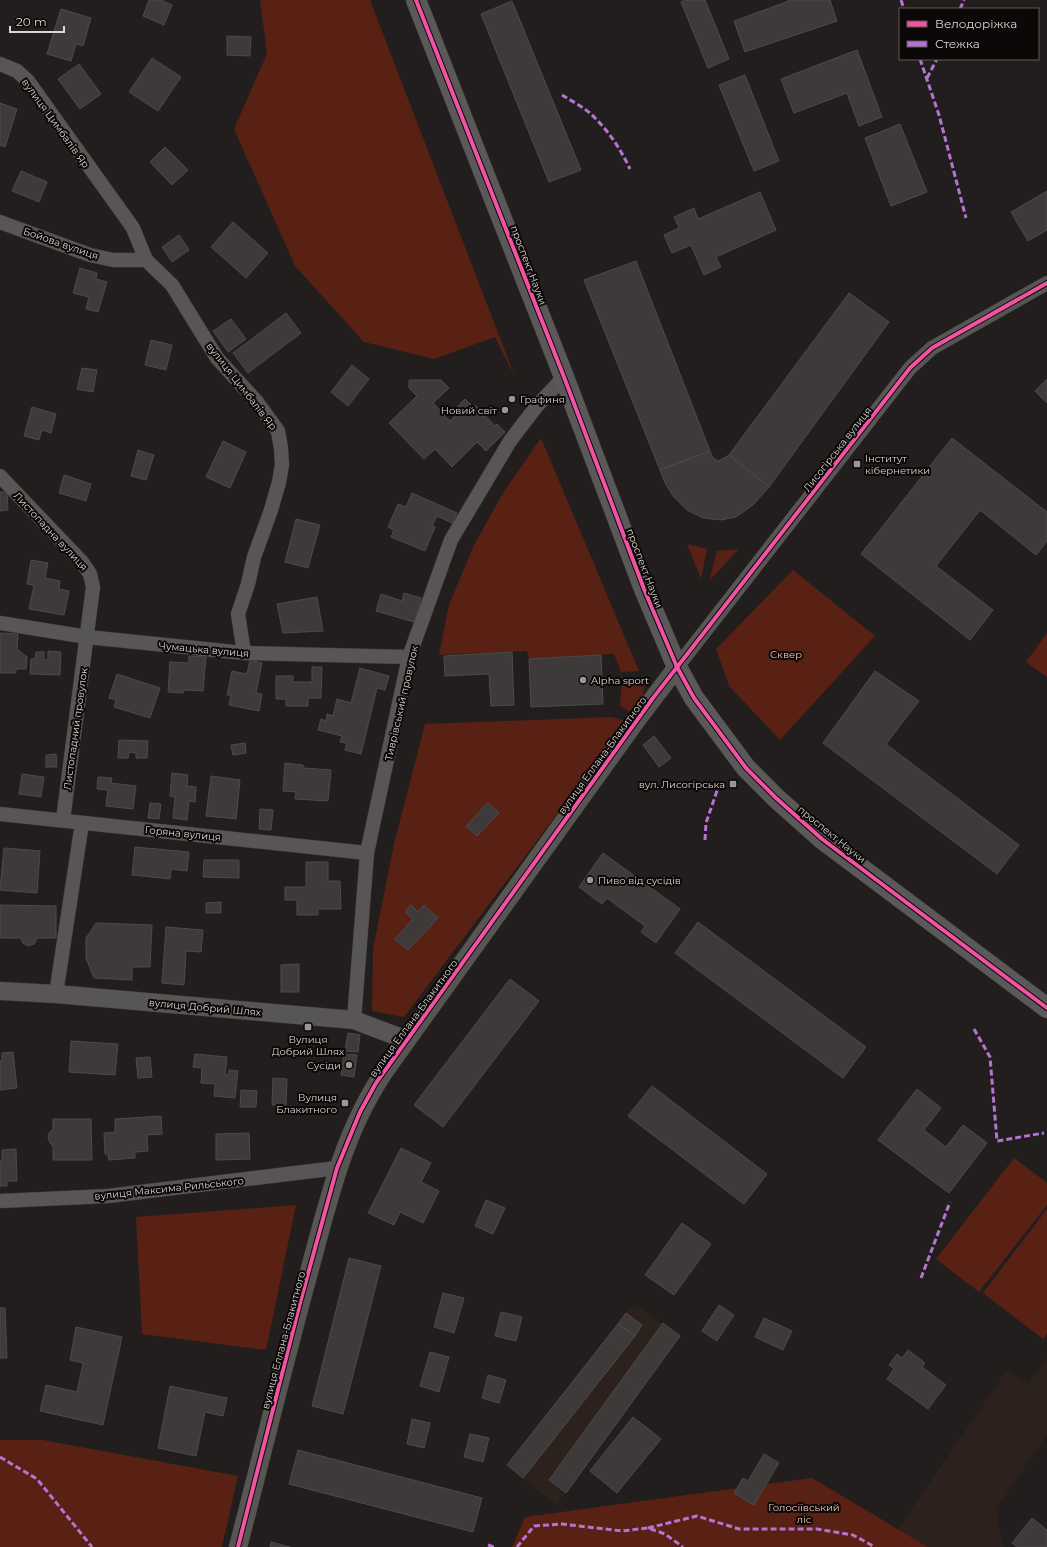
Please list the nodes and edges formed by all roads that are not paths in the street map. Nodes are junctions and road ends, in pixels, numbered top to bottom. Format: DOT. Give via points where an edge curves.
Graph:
graph roads {
  1 [pos="418,1"];
  2 [pos="0,64"];
  3 [pos="0,222"];
  4 [pos="146,260"];
  5 [pos="1047,284"];
  6 [pos="564,377"];
  7 [pos="0,476"];
  8 [pos="0,623"];
  9 [pos="87,637"];
  10 [pos="244,653"];
  11 [pos="409,657"];
  12 [pos="677,667"];
  13 [pos="0,814"];
  14 [pos="63,820"];
  15 [pos="82,823"];
  16 [pos="367,853"];
  17 [pos="0,991"];
  18 [pos="56,994"];
  19 [pos="1047,1008"];
  20 [pos="354,1020"];
  21 [pos="407,1040"];
  22 [pos="337,1168"];
  23 [pos="0,1201"];
  24 [pos="238,1547"];
  1 -- 6 [label="main road, проспект Науки"];
  2 -- 4 [label="street, вулиця Цимбалів Яр" via="17,71 32,87 132,228"];
  3 -- 4 [label="street, Бойова вулиця" via="113,260"];
  4 -- 10 [label="street, вулиця Цимбалів Яр" via="172,285 217,358 257,402 278,431 282,464 279,482 238,614"];
  5 -- 12 [label="street, Лисогірська вулиця" via="932,348 910,368"];
  6 -- 11 [label="street, Тиврівський провулок" via="536,407 510,442 451,540"];
  6 -- 12 [label="main road, проспект Науки" via="644,589"];
  7 -- 9 [label="street, Листопадна вулиця" via="82,562 90,574 93,587"];
  8 -- 9 [label="street, Чумацька вулиця"];
  9 -- 10 [label="street, Чумацька вулиця"];
  9 -- 14 [label="street, Листопадний провулок"];
  10 -- 11 [label="street, Чумацька вулиця"];
  11 -- 16 [label="street, Тиврівський провулок"];
  12 -- 19 [label="main road, проспект Науки" via="694,698 724,739 746,768 776,798 822,839"];
  12 -- 21 [label="street, вулиця Еллана-Блакитного"];
  13 -- 14 [label="street, Горяна вулиця"];
  14 -- 15 [label="street, Горяна вулиця"];
  15 -- 16 [label="street, Горяна вулиця"];
  15 -- 18 [label="street"];
  16 -- 20 [label="street, Тиврівський провулок"];
  17 -- 18 [label="street, вулиця Добрий Шлях"];
  18 -- 20 [label="street, вулиця Добрий Шлях"];
  20 -- 21 [label="street, вулиця Добрий Шлях"];
  21 -- 22 [label="street, вулиця Еллана-Блакитного" via="360,1112"];
  22 -- 23 [label="street, вулиця Максима Рильського" via="108,1196"];
  22 -- 24 [label="street, вулиця Еллана-Блакитного"];
}
